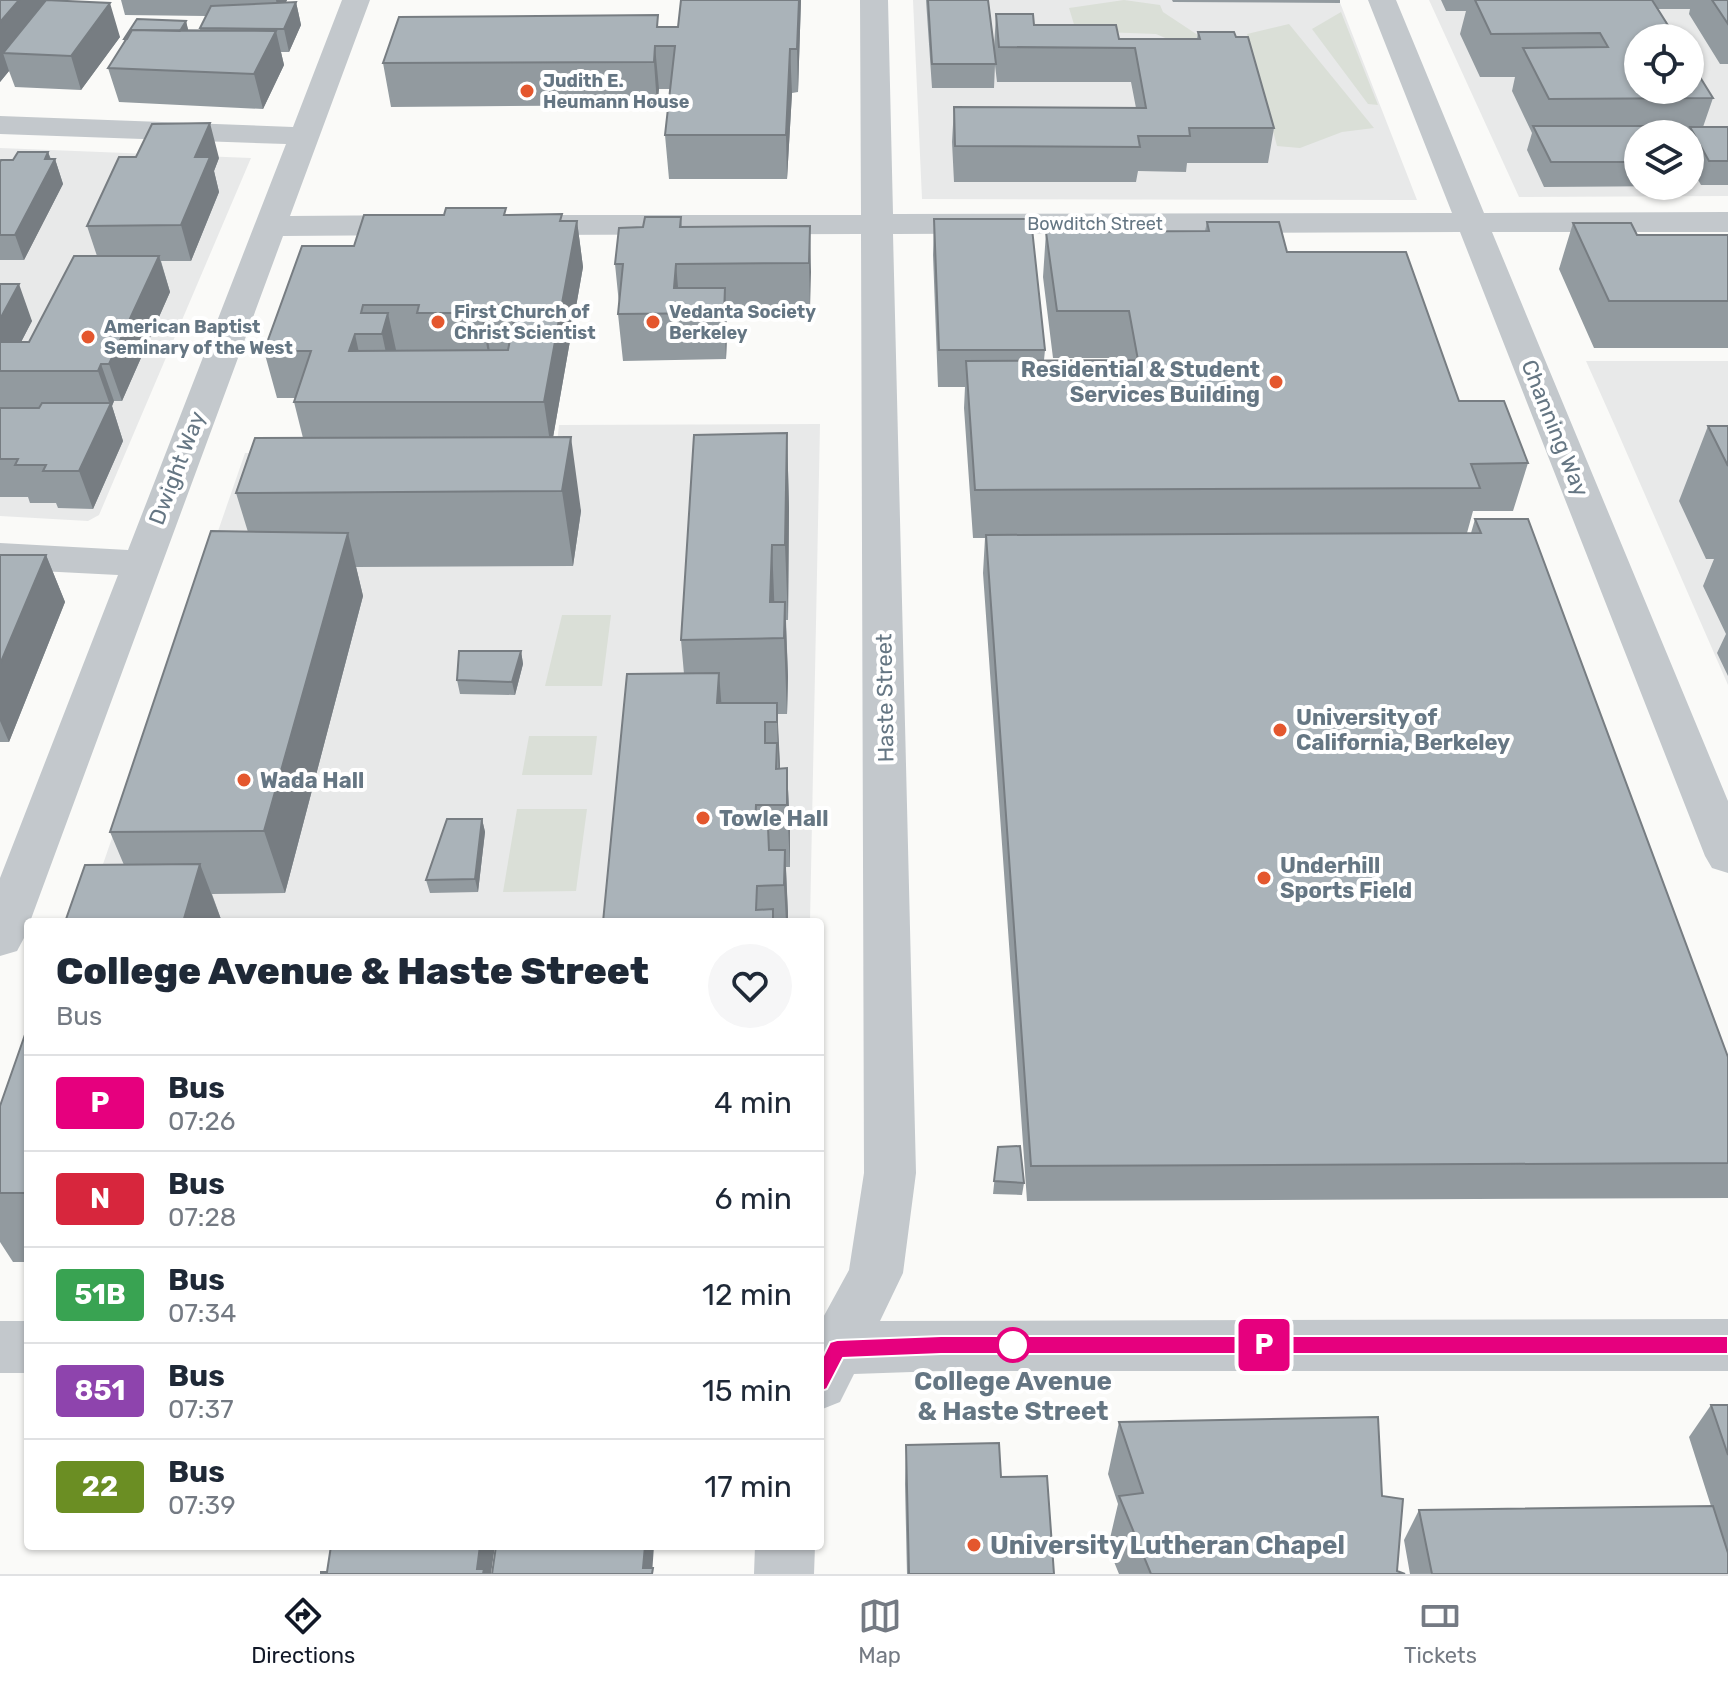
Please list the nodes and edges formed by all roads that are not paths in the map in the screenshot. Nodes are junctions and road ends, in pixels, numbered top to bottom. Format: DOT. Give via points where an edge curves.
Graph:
graph roads {
  1 [pos="356,0"];
  2 [pos="874,0"];
  3 [pos="1382,0"];
  4 [pos="0,125"];
  5 [pos="303,136"];
  6 [pos="1728,222"];
  7 [pos="1473,223"];
  8 [pos="879,224"];
  9 [pos="270,226"];
  10 [pos="0,556"];
  11 [pos="141,563"];
  12 [pos="1728,856"];
  13 [pos="0,938"];
  14 [pos="1728,1345"];
  15 [pos="0,1347"];
  16 [pos="24,1347"];
  17 [pos="826,1360"];
  18 [pos="785,1550"];
  19 [pos="784,1574"];
  1 -- 5 [label="street, Dwight Way"];
  2 -- 8 [label="street, Haste Street"];
  3 -- 7 [label="street, Channing Way"];
  4 -- 5 [label="street"];
  5 -- 9 [label="street, Dwight Way"];
  6 -- 7 [label="street, Bowditch Street"];
  7 -- 8 [label="street, Bowditch Street"];
  7 -- 12 [label="street, Channing Way"];
  8 -- 9 [label="street, Bowditch Street"];
  8 -- 17 [label="street, Haste Street" via="890,1173 876,1273"];
  9 -- 11 [label="street, Dwight Way"];
  10 -- 11 [label="street"];
  11 -- 13 [label="street, Dwight Way"];
  14 -- 17 [label="street" via="941,1345"];
  15 -- 16 [label="street"];
  18 -- 19 [label="street"];
}
